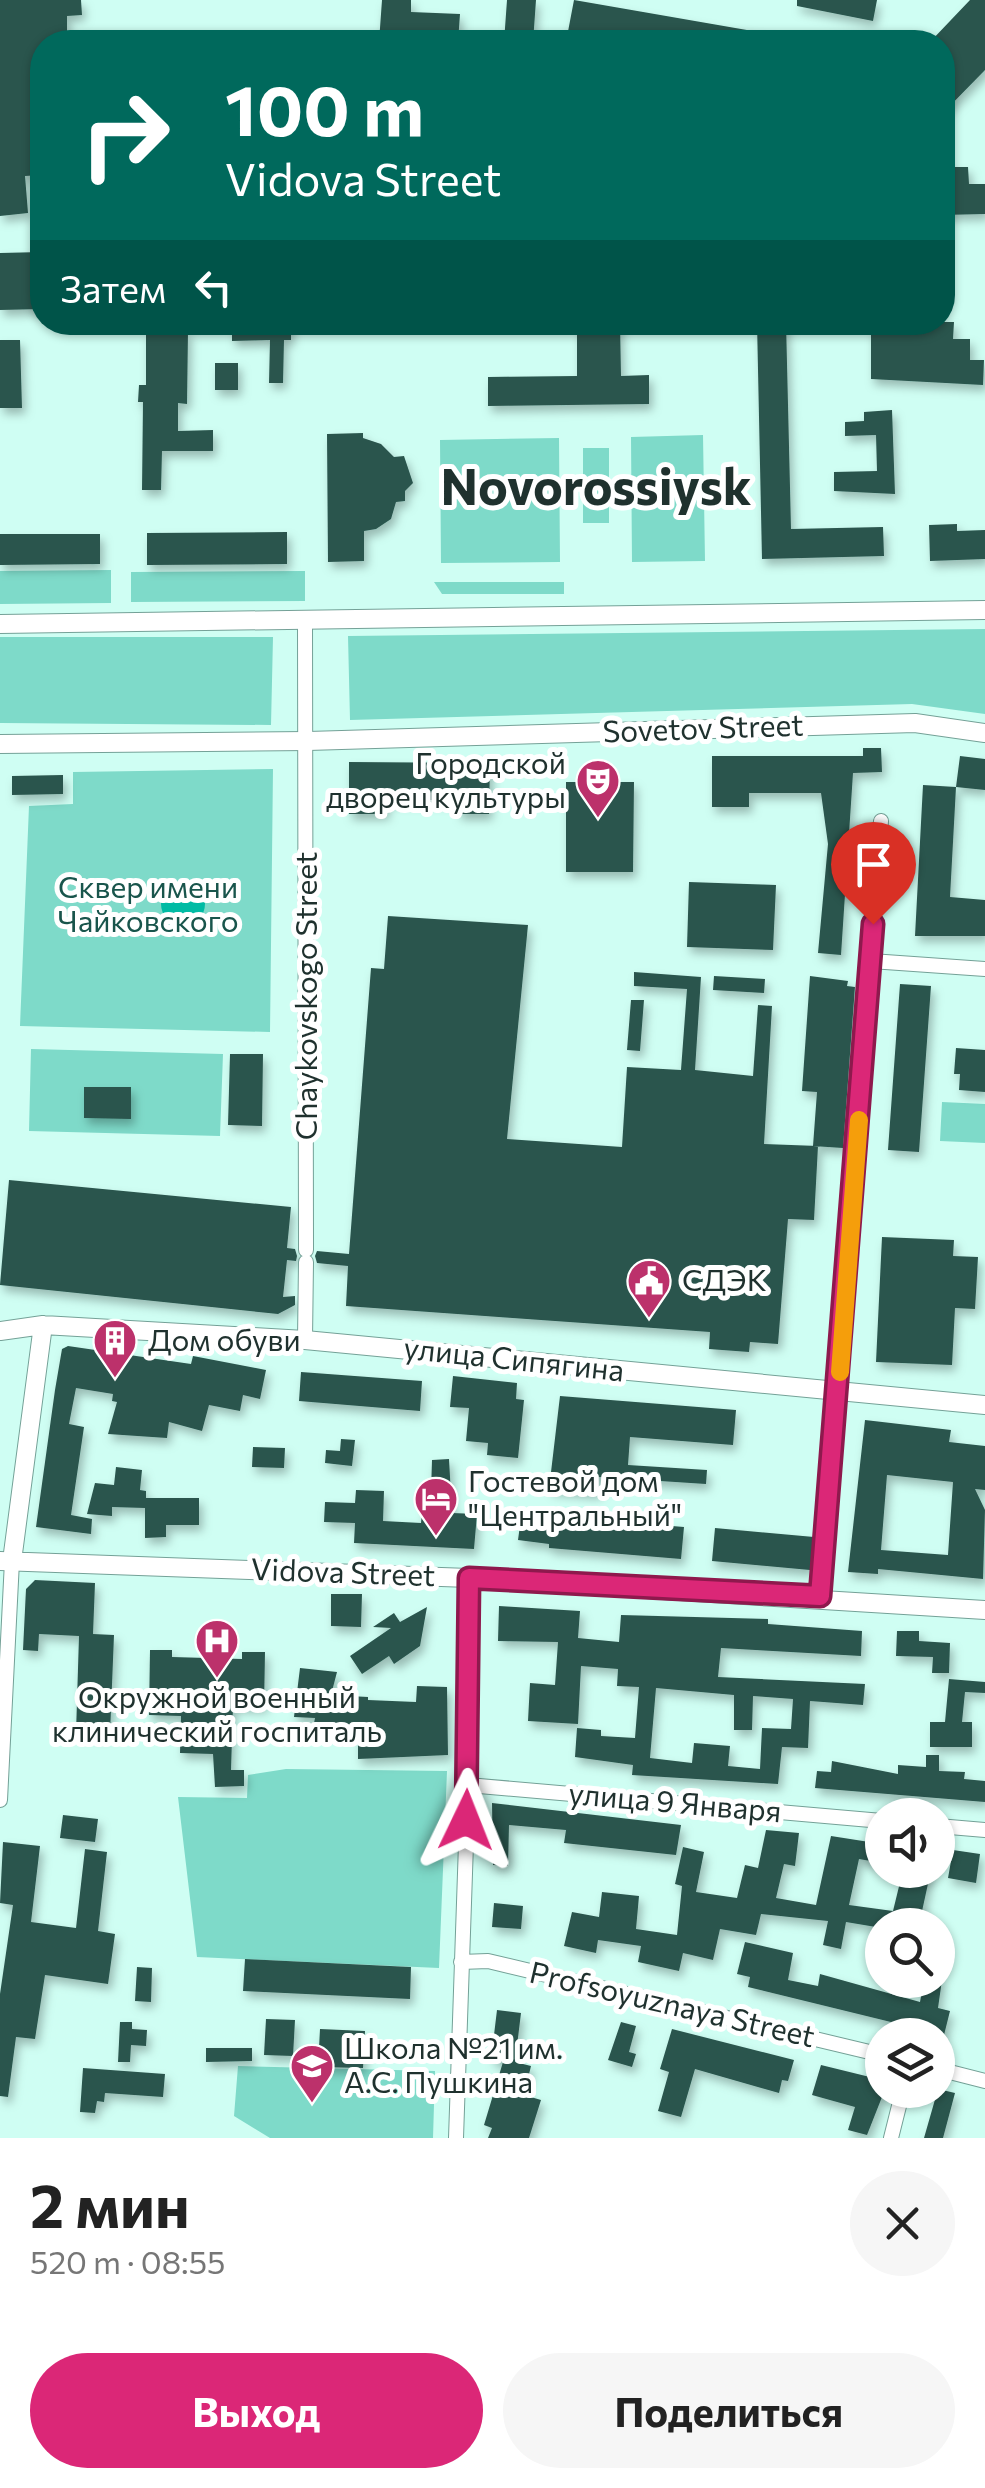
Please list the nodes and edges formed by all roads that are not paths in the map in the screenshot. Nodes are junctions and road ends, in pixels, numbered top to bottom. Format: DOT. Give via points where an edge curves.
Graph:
graph roads {
  1 [pos="985,610"];
  2 [pos="305,622"];
  3 [pos="0,624"];
  4 [pos="985,733"];
  5 [pos="308,741"];
  6 [pos="0,744"];
  7 [pos="881,821"];
  8 [pos="871,961"];
  9 [pos="985,969"];
  10 [pos="43,1326"];
  11 [pos="0,1331"];
  12 [pos="305,1340"];
  13 [pos="838,1394"];
  14 [pos="985,1405"];
  15 [pos="6,1561"];
  16 [pos="469,1578"];
  17 [pos="820,1596"];
  18 [pos="985,1610"];
  19 [pos="468,1784"];
  20 [pos="0,1800"];
  21 [pos="865,1819"];
  22 [pos="955,1827"];
  23 [pos="985,1830"];
  24 [pos="461,1962"];
  25 [pos="865,2051"];
  26 [pos="955,2074"];
  27 [pos="985,2082"];
  28 [pos="898,2108"];
  29 [pos="456,2138"];
  30 [pos="891,2138"];
  1 -- 2 [label="street"];
  2 -- 3 [label="street"];
  2 -- 5 [label="street, Chaykovskogo Street"];
  4 -- 5 [label="street, Sovetov Street" via="916,723"];
  5 -- 6 [label="street, Sovetov Street"];
  5 -- 12 [label="street, Chaykovskogo Street"];
  7 -- 8 [label="street"];
  8 -- 9 [label="street"];
  8 -- 13 [label="street"];
  10 -- 11 [label="street, улица Сипягина"];
  10 -- 12 [label="street, улица Сипягина"];
  10 -- 15 [label="street"];
  12 -- 13 [label="street, улица Сипягина"];
  13 -- 14 [label="street, улица Сипягина"];
  13 -- 17 [label="street"];
  15 -- 16 [label="street, Vidova Street"];
  15 -- 20 [label="street"];
  16 -- 17 [label="street, Vidova Street"];
  16 -- 19 [label="street"];
  17 -- 18 [label="street, Vidova Street"];
  19 -- 21 [label="street, улица 9 Января"];
  19 -- 24 [label="street"];
  22 -- 23 [label="street"];
  24 -- 25 [label="street, Profsoyuznaya Street" via="488,1961"];
  24 -- 29 [label="street"];
  26 -- 27 [label="street"];
  28 -- 30 [label="street"];
}
